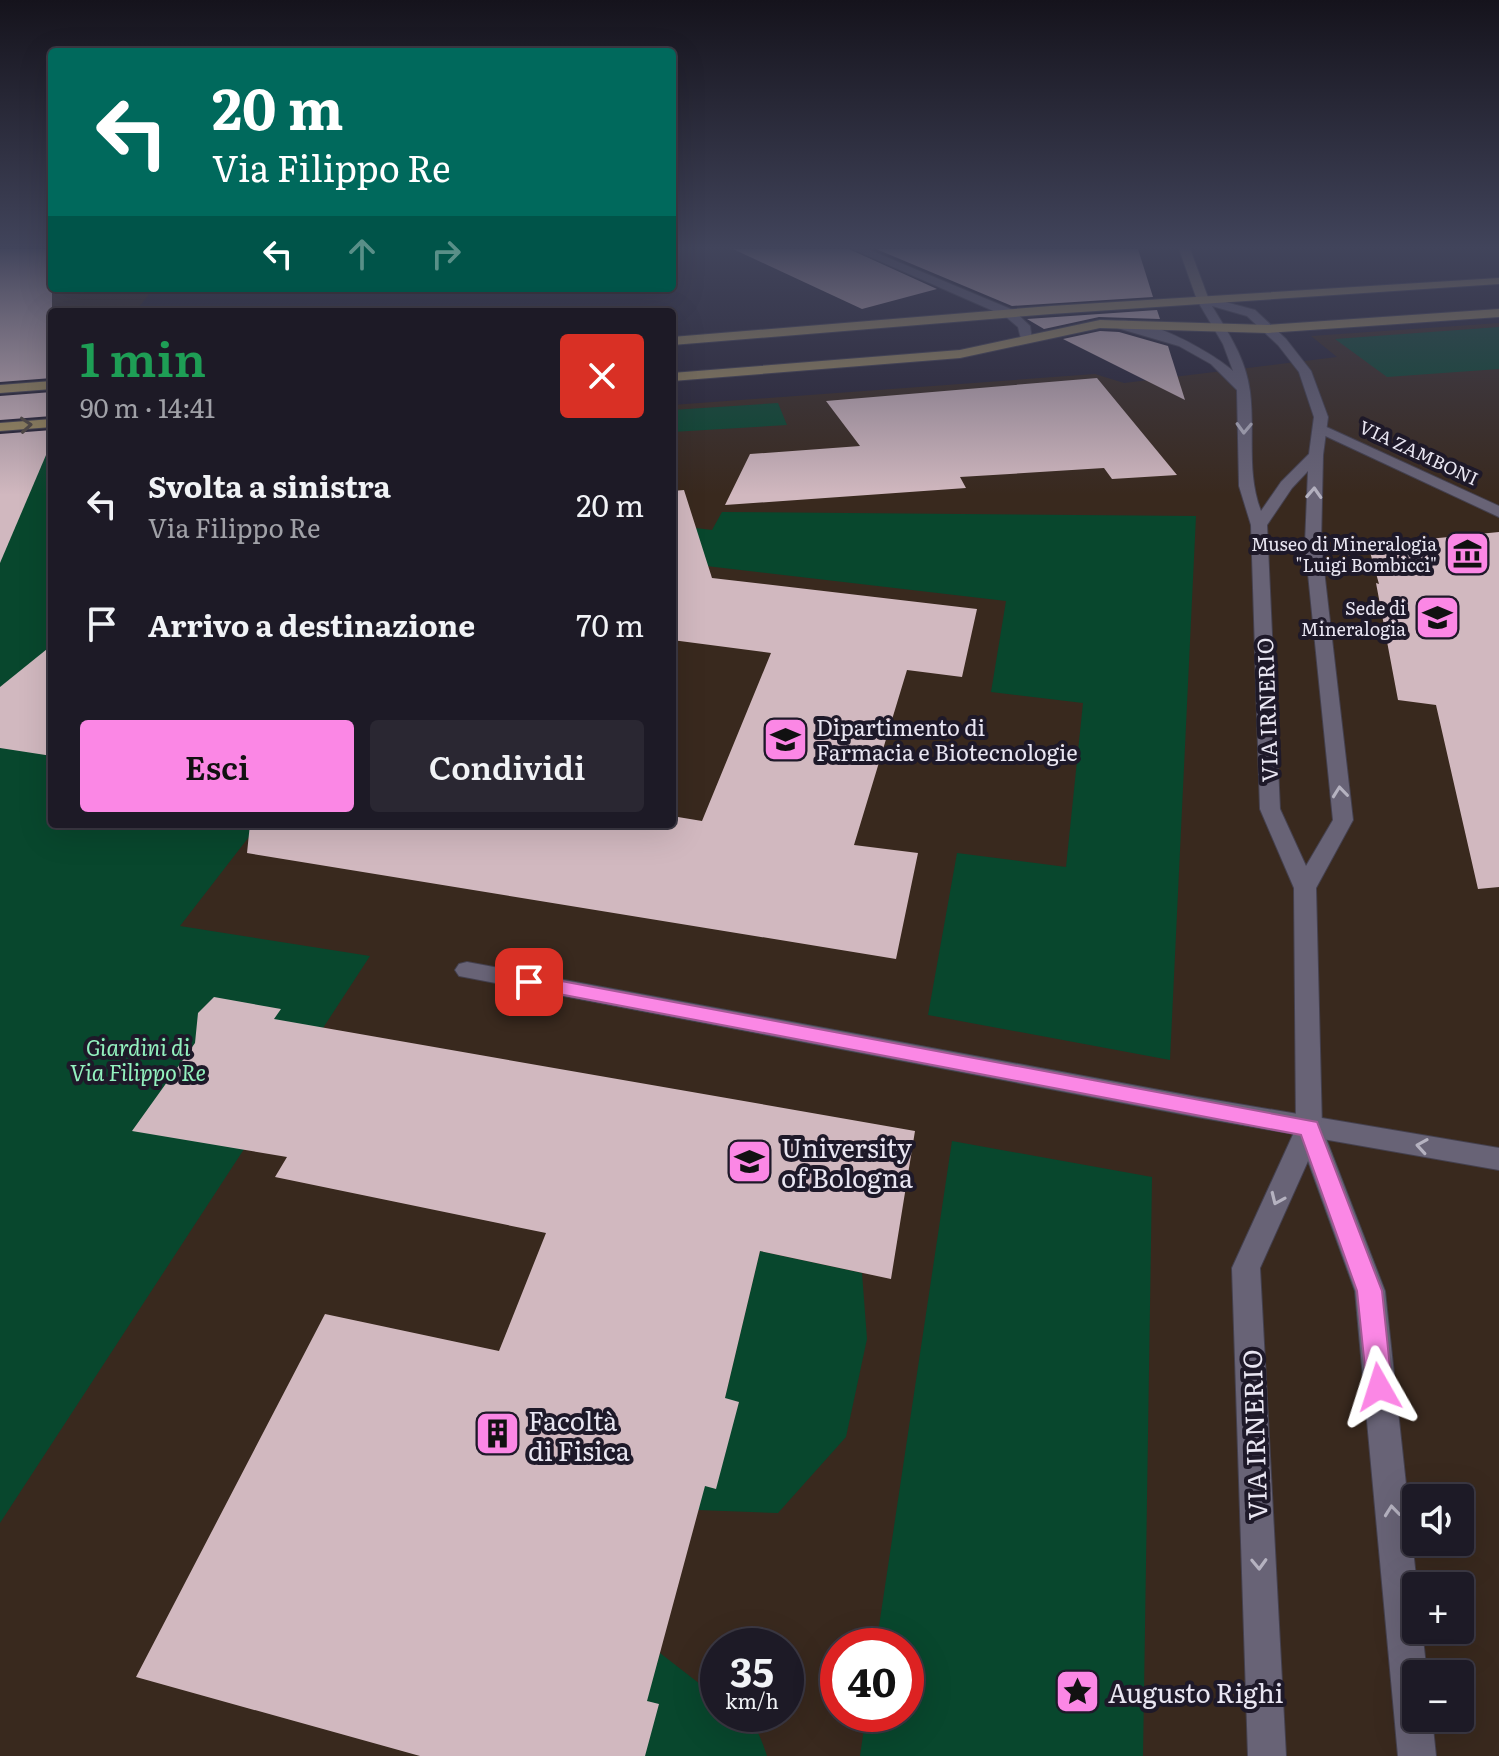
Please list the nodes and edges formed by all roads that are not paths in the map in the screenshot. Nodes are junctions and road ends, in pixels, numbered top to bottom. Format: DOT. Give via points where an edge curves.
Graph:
graph roads {
  1 [pos="793,331"];
  2 [pos="1025,331"];
  3 [pos="1068,331"];
  4 [pos="1143,331"];
  5 [pos="1219,331"];
  6 [pos="1270,331"];
  7 [pos="1026,340"];
  8 [pos="676,341"];
  9 [pos="676,377"];
  10 [pos="48,385"];
  11 [pos="0,389"];
  12 [pos="1242,389"];
  13 [pos="48,423"];
  14 [pos="0,427"];
  15 [pos="1322,429"];
  16 [pos="1316,455"];
  17 [pos="1499,512"];
  18 [pos="1259,525"];
  19 [pos="1305,888"];
  20 [pos="467,970"];
  21 [pos="1309,1128"];
  22 [pos="1499,1159"];
  23 [pos="1267,1756"];
  24 [pos="1417,1756"];
  1 -- 8 [label="main road"];
  2 -- 7 [label="street"];
  3 -- 7 [label="main road"];
  4 -- 12 [label="street" via="1210,358"];
  5 -- 12 [label="street, VIA IRNERIO" via="1240,372"];
  6 -- 15 [label="street" via="1305,371"];
  7 -- 9 [label="main road" via="947,355"];
  10 -- 11 [label="main road"];
  12 -- 18 [label="street, VIA IRNERIO, one-way" via="1242,462"];
  14 -- 13 [label="main road, one-way"];
  15 -- 16 [label="street"];
  15 -- 17 [label="street, VIA ZAMBONI"];
  16 -- 18 [label="street" via="1286,485"];
  19 -- 16 [label="street, one-way" via="1343,820 1312,531"];
  18 -- 19 [label="street, VIA IRNERIO" via="1270,809"];
  19 -- 21 [label="street, VIA IRNERIO"];
  20 -- 21 [label="street"];
  22 -- 21 [label="street, one-way"];
  21 -- 23 [label="street, VIA IRNERIO, one-way" via="1246,1268"];
  24 -- 21 [label="street, VIA IRNERIO, one-way" via="1370,1291"];
}
